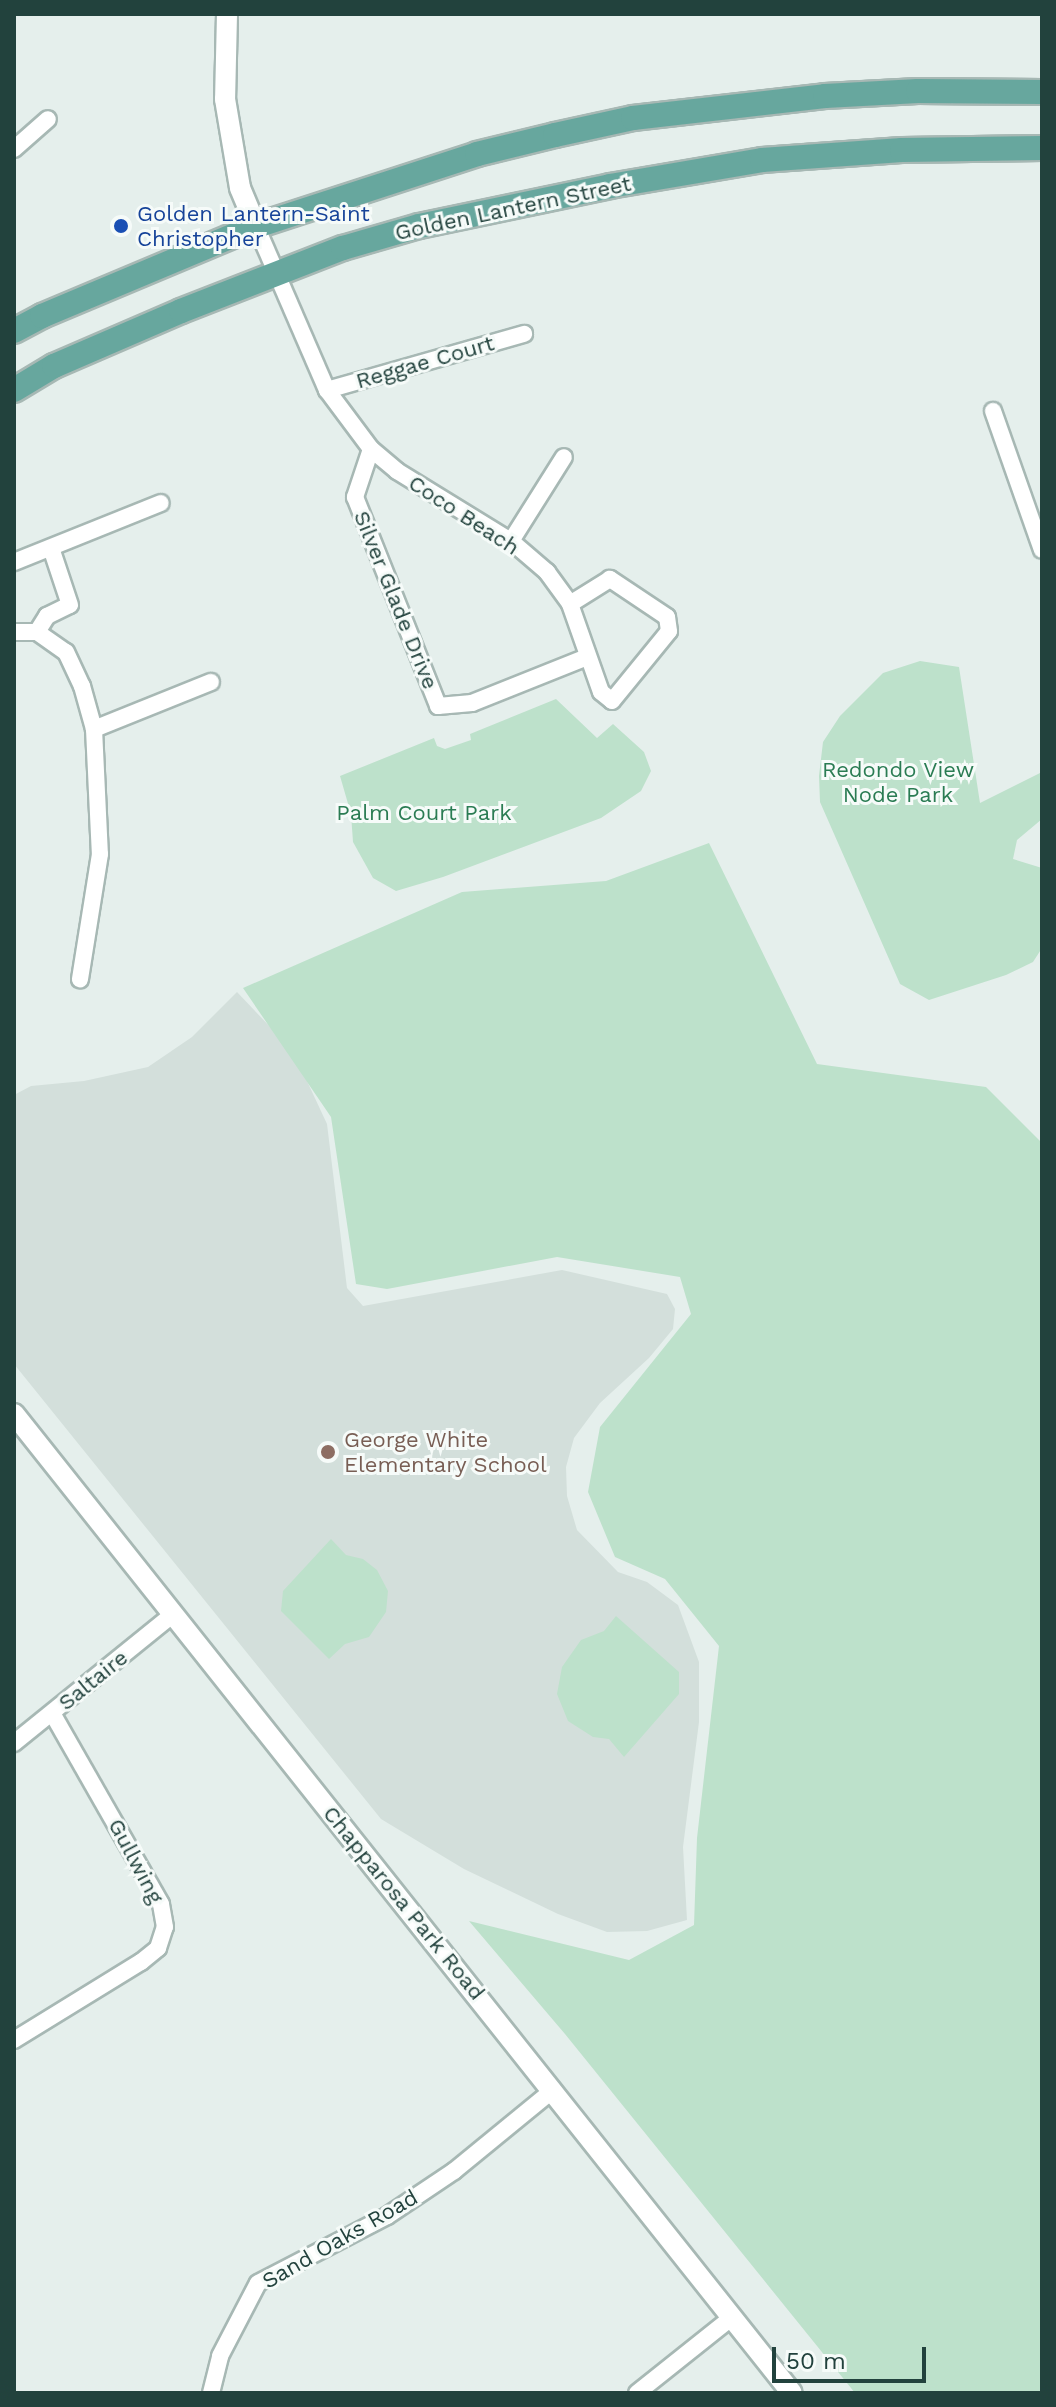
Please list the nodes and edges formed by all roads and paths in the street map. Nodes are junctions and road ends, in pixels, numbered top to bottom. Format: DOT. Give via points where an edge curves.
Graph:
graph roads {
  1 [pos="227,14"];
  2 [pos="1042,92"];
  3 [pos="48,119"];
  4 [pos="1042,148"];
  5 [pos="14,149"];
  6 [pos="256,226"];
  7 [pos="275,274"];
  8 [pos="14,331"];
  9 [pos="524,334"];
  10 [pos="14,390"];
  11 [pos="327,390"];
  12 [pos="993,411"];
  13 [pos="371,449"];
  14 [pos="564,457"];
  15 [pos="161,503"];
  16 [pos="511,541"];
  17 [pos="51,548"];
  18 [pos="1042,550"];
  19 [pos="14,562"];
  20 [pos="570,604"];
  21 [pos="14,632"];
  22 [pos="37,632"];
  23 [pos="587,657"];
  24 [pos="211,682"];
  25 [pos="94,729"];
  26 [pos="80,979"];
  27 [pos="14,1414"];
  28 [pos="172,1615"];
  29 [pos="52,1713"];
  30 [pos="14,1743"];
  31 [pos="14,2040"];
  32 [pos="553,2090"];
  33 [pos="731,2318"];
  34 [pos="211,2393"];
  35 [pos="637,2393"];
  36 [pos="792,2393"];
  1 -- 6 [label="street" via="225,99 240,188"];
  2 -- 6 [label="main road" via="825,96 633,118 477,154"];
  3 -- 5 [label="street"];
  4 -- 7 [label="main road, Golden Lantern Street" via="762,160 458,217 343,248"];
  6 -- 7 [label="street, Coco Beach"];
  6 -- 8 [label="main road"];
  7 -- 10 [label="main road, Golden Lantern Street" via="54,366"];
  7 -- 11 [label="street, Coco Beach"];
  9 -- 11 [label="street, Reggae Court"];
  11 -- 13 [label="street, Coco Beach"];
  12 -- 18 [label="street"];
  13 -- 16 [label="street, Coco Beach" via="397,471"];
  13 -- 23 [label="street, Silver Glade Drive" via="355,497 438,706 472,703"];
  14 -- 16 [label="street"];
  15 -- 17 [label="street"];
  16 -- 20 [label="street, Coco Beach" via="547,572"];
  17 -- 19 [label="street"];
  17 -- 22 [label="street" via="70,605 47,616"];
  20 -- 23 [label="street, Coco Beach"];
  20 -- 23 [label="street, Coco Beach" via="610,579 670,624 612,701 601,692"];
  21 -- 22 [label="street"];
  22 -- 25 [label="street" via="66,652"];
  24 -- 25 [label="street"];
  25 -- 26 [label="street" via="100,854"];
  27 -- 28 [label="street, Chapparosa Park Road"];
  28 -- 29 [label="street, Saltaire"];
  28 -- 32 [label="street, Chapparosa Park Road"];
  29 -- 30 [label="street, Saltaire"];
  29 -- 31 [label="street, Gullwing" via="161,1904 165,1927 158,1948 141,1962"];
  32 -- 33 [label="street, Chapparosa Park Road"];
  32 -- 34 [label="street, Sand Oaks Road" via="454,2171 387,2216 258,2283 220,2356"];
  33 -- 35 [label="street"];
  33 -- 36 [label="street, Chapparosa Park Road"];
}
